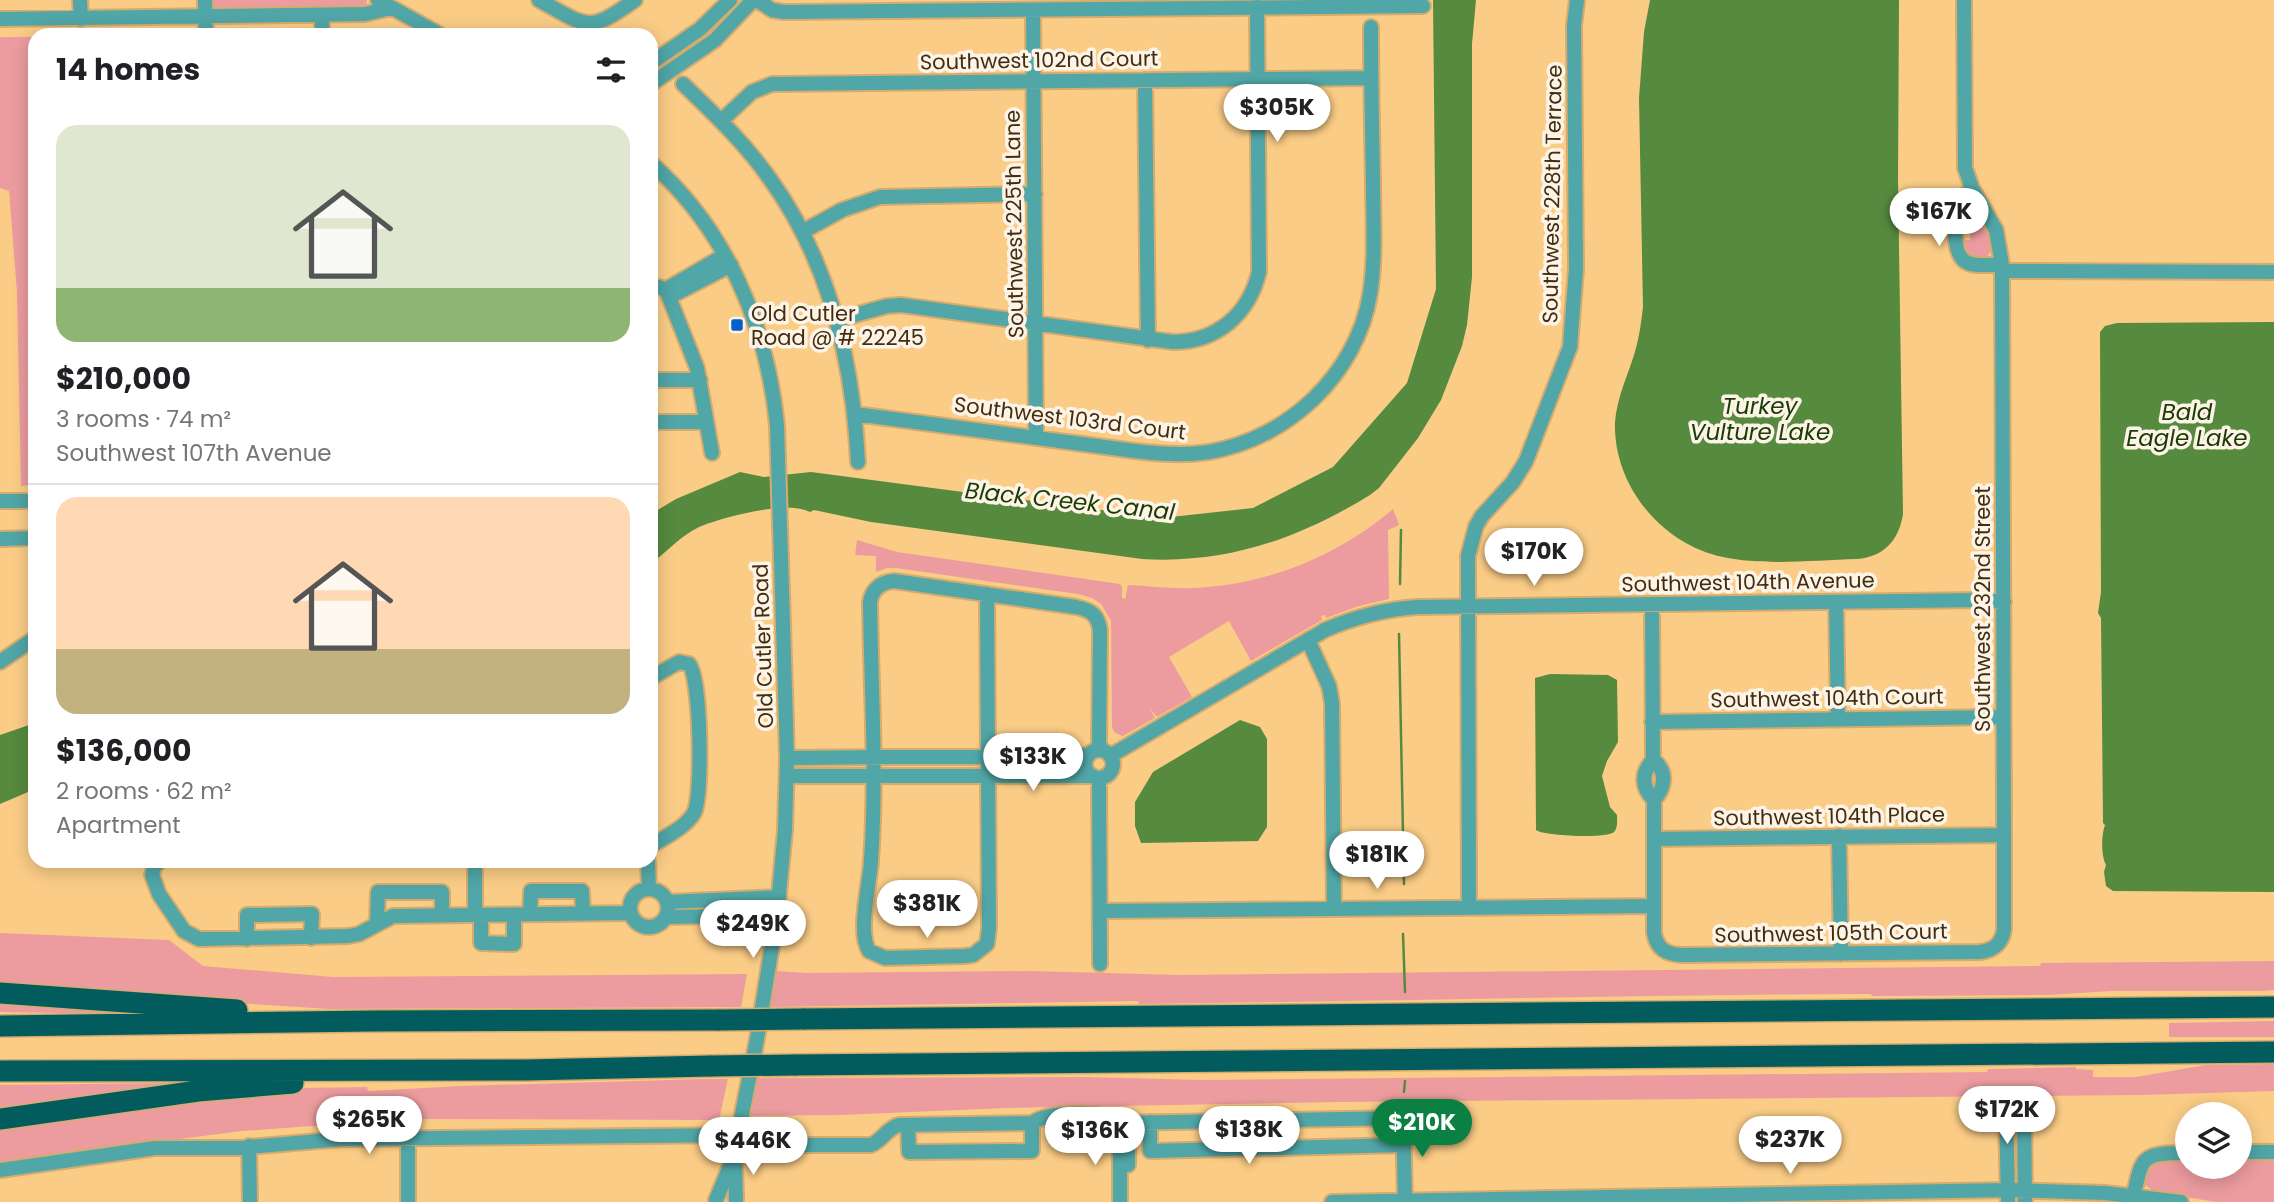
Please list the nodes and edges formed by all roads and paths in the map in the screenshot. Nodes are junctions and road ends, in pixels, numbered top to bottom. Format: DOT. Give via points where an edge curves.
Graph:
graph roads {
  1 [pos="80,0"];
  2 [pos="205,0"];
  3 [pos="378,0"];
  4 [pos="539,0"];
  5 [pos="635,0"];
  6 [pos="730,0"];
  7 [pos="755,0"];
  8 [pos="1577,0"];
  9 [pos="1964,0"];
  10 [pos="1189,4"];
  11 [pos="932,5"];
  12 [pos="988,5"];
  13 [pos="842,6"];
  14 [pos="1423,6"];
  15 [pos="1257,7"];
  16 [pos="391,8"];
  17 [pos="1032,10"];
  18 [pos="322,15"];
  19 [pos="205,18"];
  20 [pos="0,19"];
  21 [pos="81,19"];
  22 [pos="1371,27"];
  23 [pos="206,28"];
  24 [pos="322,28"];
  25 [pos="428,28"];
  26 [pos="658,58"];
  27 [pos="1371,78"];
  28 [pos="658,79"];
  29 [pos="1258,79"];
  30 [pos="1145,80"];
  31 [pos="1033,81"];
  32 [pos="682,84"];
  33 [pos="721,121"];
  34 [pos="658,171"];
  35 [pos="1972,188"];
  36 [pos="1035,194"];
  37 [pos="802,232"];
  38 [pos="728,260"];
  39 [pos="2001,268"];
  40 [pos="2274,272"];
  41 [pos="658,287"];
  42 [pos="667,292"];
  43 [pos="837,320"];
  44 [pos="1036,324"];
  45 [pos="1148,340"];
  46 [pos="658,380"];
  47 [pos="699,380"];
  48 [pos="855,414"];
  49 [pos="658,422"];
  50 [pos="705,422"];
  51 [pos="1036,437"];
  52 [pos="712,453"];
  53 [pos="858,462"];
  54 [pos="0,501"];
  55 [pos="28,501"];
  56 [pos="28,538"];
  57 [pos="0,539"];
  58 [pos="987,594"];
  59 [pos="1836,602"];
  60 [pos="2004,602"];
  61 [pos="1652,604"];
  62 [pos="1467,607"];
  63 [pos="1308,640"];
  64 [pos="28,642"];
  65 [pos="2,656"];
  66 [pos="658,674"];
  67 [pos="2003,717"];
  68 [pos="1838,720"];
  69 [pos="1652,722"];
  70 [pos="1099,754"];
  71 [pos="987,756"];
  72 [pos="873,757"];
  73 [pos="787,758"];
  74 [pos="787,776"];
  75 [pos="874,776"];
  76 [pos="987,776"];
  77 [pos="1096,777"];
  78 [pos="2004,835"];
  79 [pos="1839,836"];
  80 [pos="1654,839"];
  81 [pos="658,842"];
  82 [pos="154,868"];
  83 [pos="475,868"];
  84 [pos="648,868"];
  85 [pos="649,889"];
  86 [pos="779,897"];
  87 [pos="726,898"];
  88 [pos="667,902"];
  89 [pos="1654,906"];
  90 [pos="1469,908"];
  91 [pos="1334,909"];
  92 [pos="1100,911"];
  93 [pos="631,913"];
  94 [pos="530,914"];
  95 [pos="583,914"];
  96 [pos="442,915"];
  97 [pos="478,915"];
  98 [pos="514,915"];
  99 [pos="726,915"];
  100 [pos="777,915"];
  101 [pos="666,917"];
  102 [pos="377,923"];
  103 [pos="311,938"];
  104 [pos="247,939"];
  105 [pos="1998,945"];
  106 [pos="1841,954"];
  107 [pos="1100,964"];
  108 [pos="0,993"];
  109 [pos="2274,1007"];
  110 [pos="293,1022"];
  111 [pos="0,1026"];
  112 [pos="2274,1052"];
  113 [pos="526,1070"];
  114 [pos="0,1071"];
  115 [pos="2024,1101"];
  116 [pos="2006,1106"];
  117 [pos="0,1119"];
  118 [pos="1269,1119"];
  119 [pos="1150,1122"];
  120 [pos="1031,1123"];
  121 [pos="908,1125"];
  122 [pos="1116,1126"];
  123 [pos="408,1138"];
  124 [pos="1116,1145"];
  125 [pos="1404,1145"];
  126 [pos="248,1146"];
  127 [pos="736,1146"];
  128 [pos="1270,1149"];
  129 [pos="2252,1152"];
  130 [pos="2274,1152"];
  131 [pos="2175,1153"];
  132 [pos="0,1170"];
  133 [pos="1120,1187"];
  134 [pos="2008,1196"];
  135 [pos="2025,1196"];
  136 [pos="1748,1198"];
  137 [pos="2133,1199"];
  138 [pos="408,1201"];
  139 [pos="714,1201"];
  140 [pos="1405,1201"];
  141 [pos="1474,1201"];
  142 [pos="250,1202"];
  143 [pos="738,1202"];
  144 [pos="1111,1202"];
  145 [pos="1121,1202"];
  146 [pos="1332,1202"];
  147 [pos="2181,1202"];
  1 -- 21 [label="street"];
  2 -- 19 [label="street"];
  3 -- 16 [label="street"];
  4 -- 5 [label="street" via="586,24 603,21"];
  6 -- 26 [label="street" via="700,29"];
  7 -- 13 [label="street" via="776,11"];
  7 -- 28 [label="street" via="715,40"];
  8 -- 62 [label="street, Southwest 228th Terrace" via="1576,269 1570,346 1526,461 1476,526 1468,556"];
  9 -- 35 [label="street, Southwest 232nd Street" via="1963,145"];
  10 -- 15 [label="street"];
  10 -- 17 [label="street"];
  11 -- 12 [label="street"];
  11 -- 13 [label="street"];
  12 -- 17 [label="street"];
  14 -- 15 [label="street"];
  15 -- 29 [label="street"];
  16 -- 18 [label="street"];
  16 -- 25 [label="street"];
  17 -- 31 [label="street, Southwest 225th Lane"];
  18 -- 19 [label="street"];
  18 -- 24 [label="street"];
  19 -- 21 [label="street"];
  19 -- 23 [label="street"];
  20 -- 21 [label="street"];
  22 -- 27 [label="street, Southwest 103rd Court"];
  27 -- 29 [label="street, Southwest 102nd Court"];
  27 -- 51 [label="street, Southwest 103rd Court" via="1370,295 1355,340 1328,383 1300,411 1260,436 1217,451 1178,455"];
  29 -- 30 [label="street, Southwest 102nd Court"];
  29 -- 45 [label="street" via="1260,249 1252,296 1241,312 1215,333 1185,342"];
  30 -- 31 [label="street, Southwest 102nd Court"];
  30 -- 45 [label="street"];
  31 -- 33 [label="street, Southwest 102nd Court" via="772,84 752,92"];
  31 -- 36 [label="street, Southwest 225th Lane"];
  32 -- 33 [label="street"];
  33 -- 37 [label="street" via="770,178"];
  34 -- 38 [label="street, Old Cutler Road" via="691,206"];
  35 -- 39 [label="street, Southwest 232nd Street" via="1996,230"];
  35 -- 39 [label="street" via="1957,205 1958,252 1965,262"];
  36 -- 37 [label="street" via="880,197 842,210"];
  36 -- 44 [label="street, Southwest 225th Lane"];
  37 -- 43 [label="street"];
  38 -- 42 [label="street" via="675,294"];
  38 -- 73 [label="street, Old Cutler Road" via="751,309 774,401"];
  39 -- 40 [label="street"];
  39 -- 60 [label="street, Southwest 232nd Street"];
  41 -- 42 [label="street"];
  42 -- 47 [label="street"];
  43 -- 44 [label="street" via="896,305"];
  43 -- 48 [label="street"];
  44 -- 45 [label="street"];
  44 -- 51 [label="street, Southwest 225th Lane"];
  46 -- 47 [label="street"];
  47 -- 50 [label="street"];
  48 -- 51 [label="street, Southwest 103rd Court"];
  48 -- 53 [label="street"];
  49 -- 50 [label="street"];
  50 -- 52 [label="street"];
  54 -- 55 [label="street"];
  56 -- 57 [label="street"];
  58 -- 70 [label="street" via="1076,607 1098,619"];
  58 -- 71 [label="street"];
  58 -- 72 [label="street" via="894,581 873,592"];
  59 -- 60 [label="street, Southwest 104th Avenue"];
  59 -- 61 [label="street, Southwest 104th Avenue"];
  59 -- 68 [label="street"];
  60 -- 67 [label="street, Southwest 232nd Street"];
  61 -- 62 [label="street, Southwest 104th Avenue"];
  61 -- 69 [label="street"];
  62 -- 63 [label="street, Southwest 104th Avenue" via="1391,610 1345,621"];
  62 -- 90 [label="street, Southwest 228th Terrace"];
  63 -- 70 [label="street, Southwest 104th Avenue"];
  63 -- 91 [label="street" via="1332,703"];
  64 -- 65 [label="street"];
  66 -- 81 [label="street" via="679,662 693,668 699,792 692,816"];
  67 -- 68 [label="street, Southwest 104th Court"];
  67 -- 78 [label="street, Southwest 232nd Street"];
  68 -- 69 [label="street, Southwest 104th Court"];
  69 -- 80 [label="street" via="1653,760 1643,780 1654,800"];
  70 -- 71 [label="street, Southwest 104th Avenue"];
  70 -- 77 [label="street" via="1086,767"];
  70 -- 77 [label="street" via="1113,761 1112,771"];
  71 -- 72 [label="street, Southwest 104th Avenue"];
  71 -- 76 [label="street"];
  72 -- 73 [label="street, Southwest 104th Avenue"];
  72 -- 75 [label="street"];
  73 -- 74 [label="street, Old Cutler Road"];
  74 -- 75 [label="street"];
  74 -- 86 [label="street, Old Cutler Road"];
  75 -- 76 [label="street"];
  75 -- 76 [label="street" via="863,933 872,954 885,958 965,956 987,944"];
  76 -- 77 [label="street"];
  77 -- 92 [label="street"];
  78 -- 79 [label="street, Southwest 104th Place"];
  78 -- 105 [label="street, Southwest 232nd Street" via="2004,929"];
  79 -- 80 [label="street, Southwest 104th Place"];
  79 -- 106 [label="street"];
  80 -- 89 [label="street"];
  82 -- 104 [label="street" via="152,880 184,931 199,939"];
  83 -- 97 [label="street"];
  84 -- 85 [label="street"];
  85 -- 88 [label="street" via="660,892"];
  85 -- 93 [label="street" via="634,897"];
  86 -- 87 [label="street"];
  86 -- 100 [label="street, Old Cutler Road"];
  87 -- 88 [label="street"];
  87 -- 99 [label="street"];
  88 -- 101 [label="street"];
  89 -- 90 [label="street"];
  89 -- 106 [label="street, Southwest 105th Court" via="1655,938 1663,951 1681,955"];
  90 -- 91 [label="street"];
  91 -- 92 [label="street"];
  92 -- 107 [label="street"];
  93 -- 95 [label="street"];
  93 -- 101 [label="street" via="638,923 650,927"];
  94 -- 95 [label="street"];
  94 -- 95 [label="street" via="531,891 582,891"];
  94 -- 98 [label="street"];
  96 -- 97 [label="street"];
  96 -- 102 [label="street" via="393,916"];
  96 -- 102 [label="street" via="442,892 378,892"];
  97 -- 98 [label="street"];
  97 -- 98 [label="street" via="481,943 514,944"];
  99 -- 100 [label="street"];
  99 -- 101 [label="street"];
  100 -- 127 [label="street, Old Cutler Road"];
  102 -- 103 [label="street" via="359,934"];
  103 -- 104 [label="street"];
  103 -- 104 [label="street" via="312,914 247,915"];
  105 -- 106 [label="street, Southwest 105th Court" via="1980,952"];
  108 -- 110 [label="highway" via="250,1011"];
  109 -- 110 [label="highway, bridge"];
  110 -- 111 [label="highway"];
  112 -- 113 [label="highway, bridge"];
  113 -- 114 [label="highway"];
  113 -- 117 [label="highway" via="233,1087"];
  115 -- 135 [label="street"];
  116 -- 134 [label="street"];
  118 -- 119 [label="street"];
  118 -- 125 [label="street" via="1403,1118"];
  118 -- 128 [label="street"];
  119 -- 122 [label="street"];
  119 -- 128 [label="street" via="1150,1150"];
  120 -- 121 [label="street"];
  120 -- 121 [label="street" via="1032,1151 909,1152"];
  120 -- 122 [label="street" via="1051,1115 1103,1115"];
  121 -- 127 [label="street" via="893,1126 871,1145"];
  122 -- 124 [label="street"];
  122 -- 133 [label="street" via="1128,1135 1128,1180"];
  123 -- 126 [label="street"];
  123 -- 127 [label="street"];
  123 -- 138 [label="street"];
  124 -- 133 [label="street"];
  124 -- 144 [label="street"];
  125 -- 128 [label="street"];
  125 -- 140 [label="street"];
  126 -- 132 [label="street" via="155,1148"];
  126 -- 142 [label="street"];
  127 -- 139 [label="street, Old Cutler Road"];
  127 -- 143 [label="street, Old Cutler Road"];
  129 -- 130 [label="street"];
  131 -- 137 [label="street" via="2149,1157 2139,1168"];
  133 -- 145 [label="street"];
  134 -- 135 [label="street"];
  134 -- 136 [label="street"];
  135 -- 137 [label="street"];
  136 -- 141 [label="street"];
  137 -- 147 [label="street"];
  139 -- 143 [label="street" via="726,1197"];
  140 -- 141 [label="street"];
  140 -- 146 [label="street"];
}
